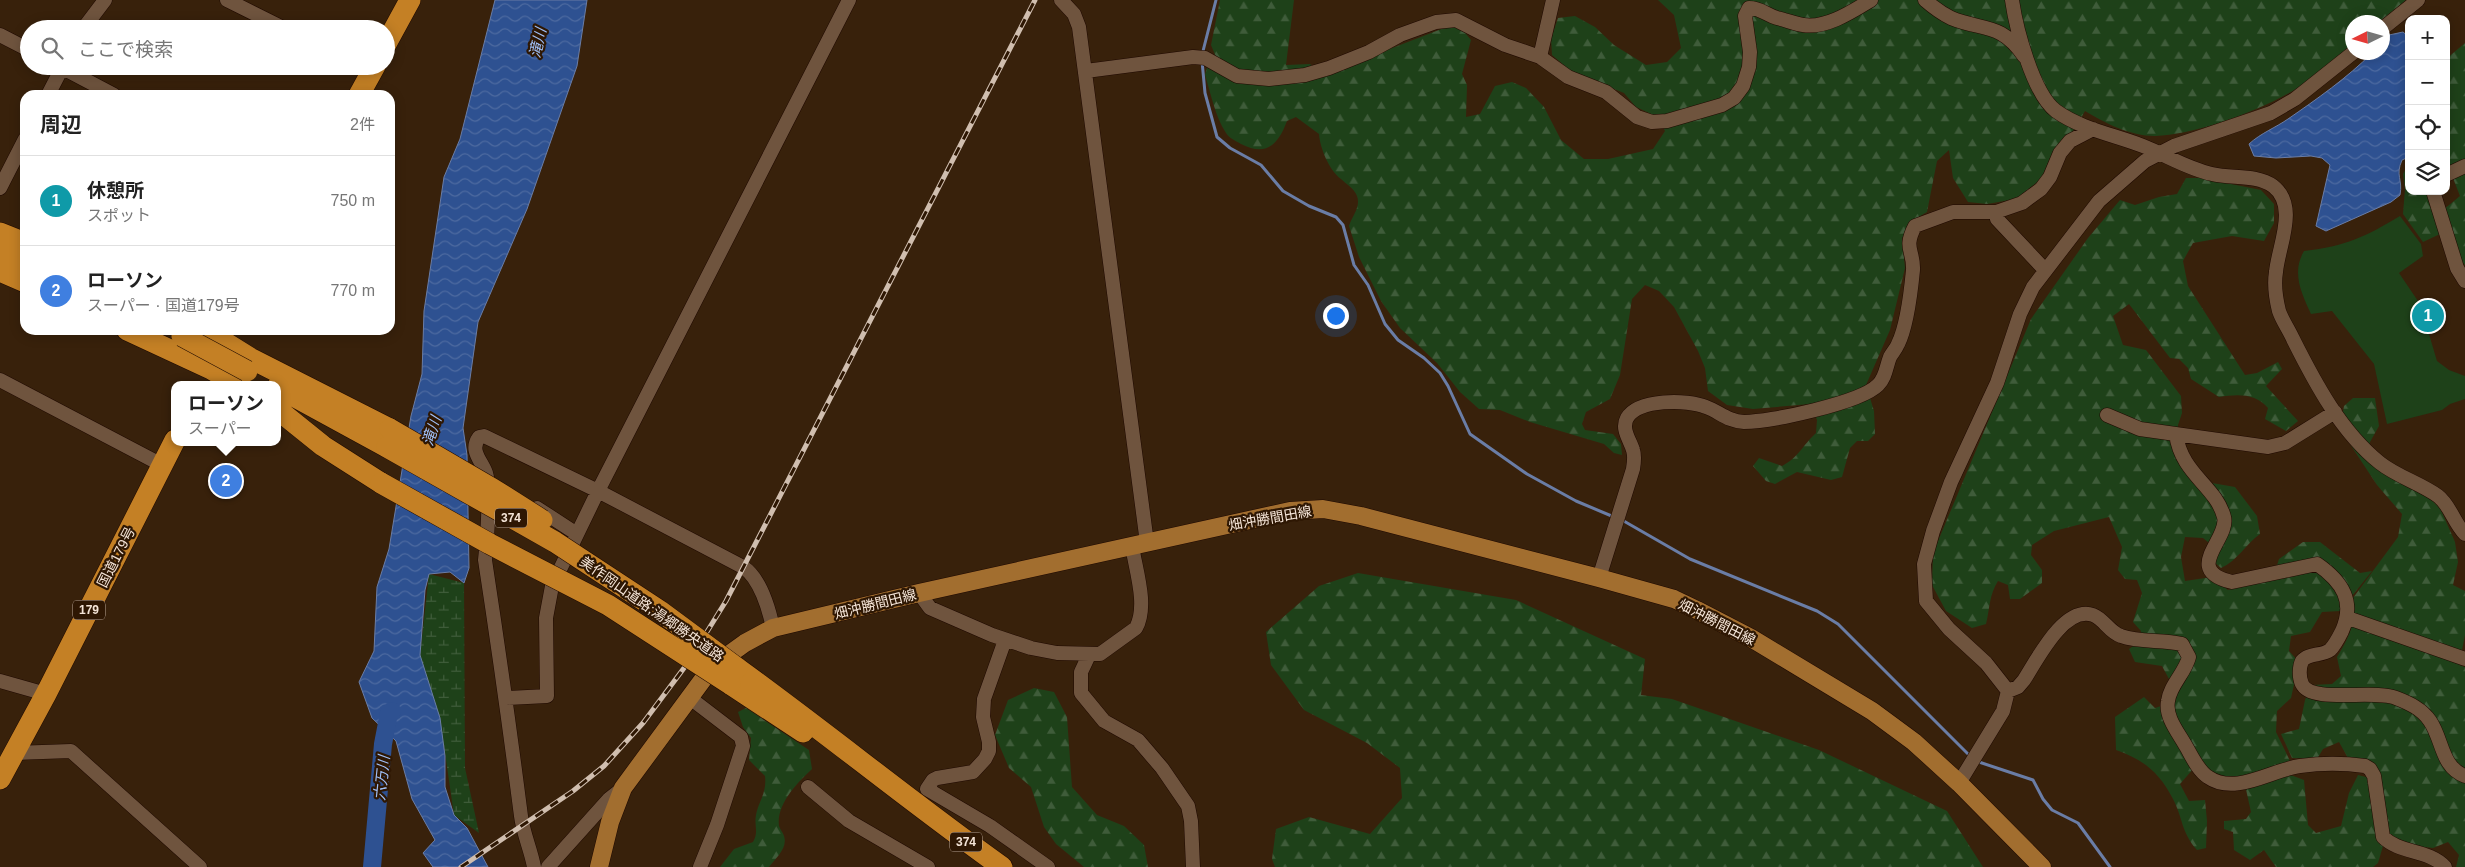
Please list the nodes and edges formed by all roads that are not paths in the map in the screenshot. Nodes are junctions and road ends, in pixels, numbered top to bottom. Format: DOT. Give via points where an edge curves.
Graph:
graph roads {
  1 [pos="105,0"];
  2 [pos="228,0"];
  3 [pos="410,0"];
  4 [pos="849,0"];
  5 [pos="1061,0"];
  6 [pos="1553,0"];
  7 [pos="1871,0"];
  8 [pos="1925,0"];
  9 [pos="2012,0"];
  10 [pos="2418,0"];
  11 [pos="90,20"];
  12 [pos="267,20"];
  13 [pos="2390,23"];
  14 [pos="395,28"];
  15 [pos="0,35"];
  16 [pos="20,45"];
  17 [pos="1540,57"];
  18 [pos="2345,59"];
  19 [pos="2029,64"];
  20 [pos="1086,71"];
  21 [pos="57,75"];
  22 [pos="76,75"];
  23 [pos="366,75"];
  24 [pos="50,90"];
  25 [pos="105,90"];
  26 [pos="361,90"];
  27 [pos="2093,129"];
  28 [pos="20,149"];
  29 [pos="2159,153"];
  30 [pos="2465,166"];
  31 [pos="2450,173"];
  32 [pos="0,188"];
  33 [pos="2434,195"];
  34 [pos="1996,212"];
  35 [pos="0,233"];
  36 [pos="20,241"];
  37 [pos="0,252"];
  38 [pos="20,261"];
  39 [pos="2045,270"];
  40 [pos="0,271"];
  41 [pos="20,280"];
  42 [pos="2465,281"];
  43 [pos="136,335"];
  44 [pos="179,335"];
  45 [pos="230,336"];
  46 [pos="207,377"];
  47 [pos="242,378"];
  48 [pos="0,380"];
  49 [pos="255,381"];
  50 [pos="281,389"];
  51 [pos="2335,412"];
  52 [pos="281,413"];
  53 [pos="2107,415"];
  54 [pos="2176,434"];
  55 [pos="388,438"];
  56 [pos="172,446"];
  57 [pos="162,465"];
  58 [pos="487,474"];
  59 [pos="598,491"];
  60 [pos="488,533"];
  61 [pos="577,534"];
  62 [pos="2465,534"];
  63 [pos="1140,545"];
  64 [pos="560,570"];
  65 [pos="1598,578"];
  66 [pos="919,593"];
  67 [pos="2348,618"];
  68 [pos="773,628"];
  69 [pos="1005,640"];
  70 [pos="1089,655"];
  71 [pos="2465,659"];
  72 [pos="734,676"];
  73 [pos="0,681"];
  74 [pos="2008,691"];
  75 [pos="46,694"];
  76 [pos="506,698"];
  77 [pos="690,698"];
  78 [pos="14,753"];
  79 [pos="2465,776"];
  80 [pos="0,779"];
  81 [pos="1959,783"];
  82 [pos="808,787"];
  83 [pos="623,788"];
  84 [pos="604,864"];
  85 [pos="200,867"];
  86 [pos="534,867"];
  87 [pos="548,867"];
  88 [pos="700,867"];
  89 [pos="928,867"];
  90 [pos="1002,867"];
  91 [pos="1048,867"];
  92 [pos="1193,867"];
  93 [pos="2042,867"];
  94 [pos="2445,867"];
  1 -- 11 [label="street"];
  2 -- 12 [label="street"];
  3 -- 14 [label="highway"];
  4 -- 59 [label="street"];
  5 -- 20 [label="street" via="1074,14 1079,27"];
  6 -- 17 [label="street"];
  7 -- 17 [label="street" via="1846,15 1805,26 1749,8 1745,16 1749,67 1743,86 1734,98 1722,105 1667,121 1652,122 1637,117 1606,92 1568,77"];
  8 -- 19 [label="street" via="1951,18 1999,32"];
  9 -- 19 [label="street" via="2015,24"];
  10 -- 13 [label="street"];
  15 -- 16 [label="street"];
  17 -- 20 [label="street" via="1505,45 1466,23 1446,20 1400,35 1369,52 1305,75 1244,78 1205,58 1193,56"];
  18 -- 29 [label="street" via="2295,99 2271,113"];
  19 -- 27 [label="street" via="2054,110"];
  20 -- 63 [label="street"];
  21 -- 24 [label="street"];
  22 -- 25 [label="street"];
  23 -- 26 [label="highway"];
  27 -- 29 [label="street"];
  27 -- 34 [label="street" via="2070,141 2041,189 2022,203"];
  28 -- 32 [label="street"];
  29 -- 39 [label="street" via="2099,201"];
  29 -- 51 [label="street" via="2213,175 2258,179 2273,186 2280,196 2286,208 2275,274 2280,312"];
  30 -- 31 [label="street"];
  33 -- 42 [label="street" via="2457,268"];
  34 -- 39 [label="street" via="1997,219"];
  34 -- 65 [label="street" via="1953,212 1915,226 1908,245 1913,267 1902,330 1886,374 1874,388 1813,410 1744,422 1690,403 1640,406 1631,413 1625,427 1633,451 1633,469"];
  35 -- 36 [label="highway"];
  37 -- 38 [label="highway"];
  39 -- 74 [label="street" via="2020,314 1997,383 1951,482 1924,564 1926,601 1949,629 1986,663"];
  40 -- 41 [label="highway"];
  43 -- 46 [label="highway"];
  44 -- 47 [label="highway, bridge"];
  45 -- 46 [label="highway"];
  45 -- 55 [label="highway" via="250,358"];
  46 -- 47 [label="highway"];
  47 -- 49 [label="highway"];
  48 -- 57 [label="street"];
  50 -- 55 [label="highway, 美作岡山道路;湯郷勝央道路 / 374"];
  51 -- 54 [label="street" via="2285,443 2268,447"];
  51 -- 62 [label="street" via="2379,462 2445,503"];
  52 -- 72 [label="highway, bridge" via="323,446 381,483"];
  53 -- 54 [label="street" via="2140,429"];
  54 -- 67 [label="street" via="2178,449 2225,520 2223,531 2210,551 2209,562 2220,580 2232,582 2317,564 2346,595"];
  55 -- 72 [label="highway, 美作岡山道路;湯郷勝央道路 / 374, bridge" via="633,593"];
  56 -- 57 [label="highway, 国道179号 / 179"];
  57 -- 75 [label="highway, 国道179号 / 179"];
  58 -- 59 [label="street" via="475,449 479,437 484,436"];
  58 -- 60 [label="street"];
  58 -- 61 [label="street"];
  59 -- 61 [label="street"];
  59 -- 68 [label="street" via="750,572 769,611"];
  60 -- 64 [label="street"];
  60 -- 76 [label="street" via="485,560"];
  61 -- 64 [label="street"];
  63 -- 65 [label="main road, 畑沖勝間田線" via="1290,511 1323,509"];
  63 -- 66 [label="main road, 畑沖勝間田線"];
  63 -- 70 [label="street" via="1139,623 1106,651"];
  64 -- 76 [label="street" via="552,586 546,618 547,696"];
  65 -- 81 [label="main road, 畑沖勝間田線" via="1674,599 1750,638 1872,711 1914,742"];
  66 -- 68 [label="main road, 畑沖勝間田線"];
  66 -- 69 [label="street" via="930,608"];
  67 -- 71 [label="street"];
  67 -- 79 [label="street" via="2331,649 2303,661 2300,682 2305,689 2321,695 2379,694 2409,703 2429,720 2450,767"];
  68 -- 77 [label="main road, 畑沖勝間田線" via="720,661"];
  69 -- 70 [label="street" via="1057,653"];
  69 -- 91 [label="street" via="984,699 983,716 989,742 985,759 972,772 937,778 927,789 990,826"];
  70 -- 92 [label="street" via="1081,672 1081,693 1104,721 1138,740 1188,806"];
  72 -- 90 [label="highway, 374"];
  73 -- 75 [label="street"];
  74 -- 81 [label="street" via="2003,711"];
  74 -- 94 [label="street" via="2024,680 2058,630 2073,617 2084,614 2094,616 2119,636 2182,644 2189,657 2170,692 2168,712 2199,769 2208,777 2221,784 2254,781 2298,766 2365,766 2374,776 2383,837 2389,843 2432,858"];
  75 -- 78 [label="highway, 国道179号 / 179"];
  76 -- 86 [label="street" via="521,818"];
  77 -- 83 [label="main road, 畑沖勝間田線"];
  77 -- 88 [label="street" via="740,737 743,746"];
  78 -- 80 [label="highway, 国道179号 / 179"];
  78 -- 85 [label="street" via="71,751"];
  81 -- 93 [label="main road, 畑沖勝間田線"];
  82 -- 89 [label="street" via="849,821"];
  83 -- 84 [label="main road, 畑沖勝間田線" via="610,822"];
  83 -- 87 [label="street" via="609,799"];
}
